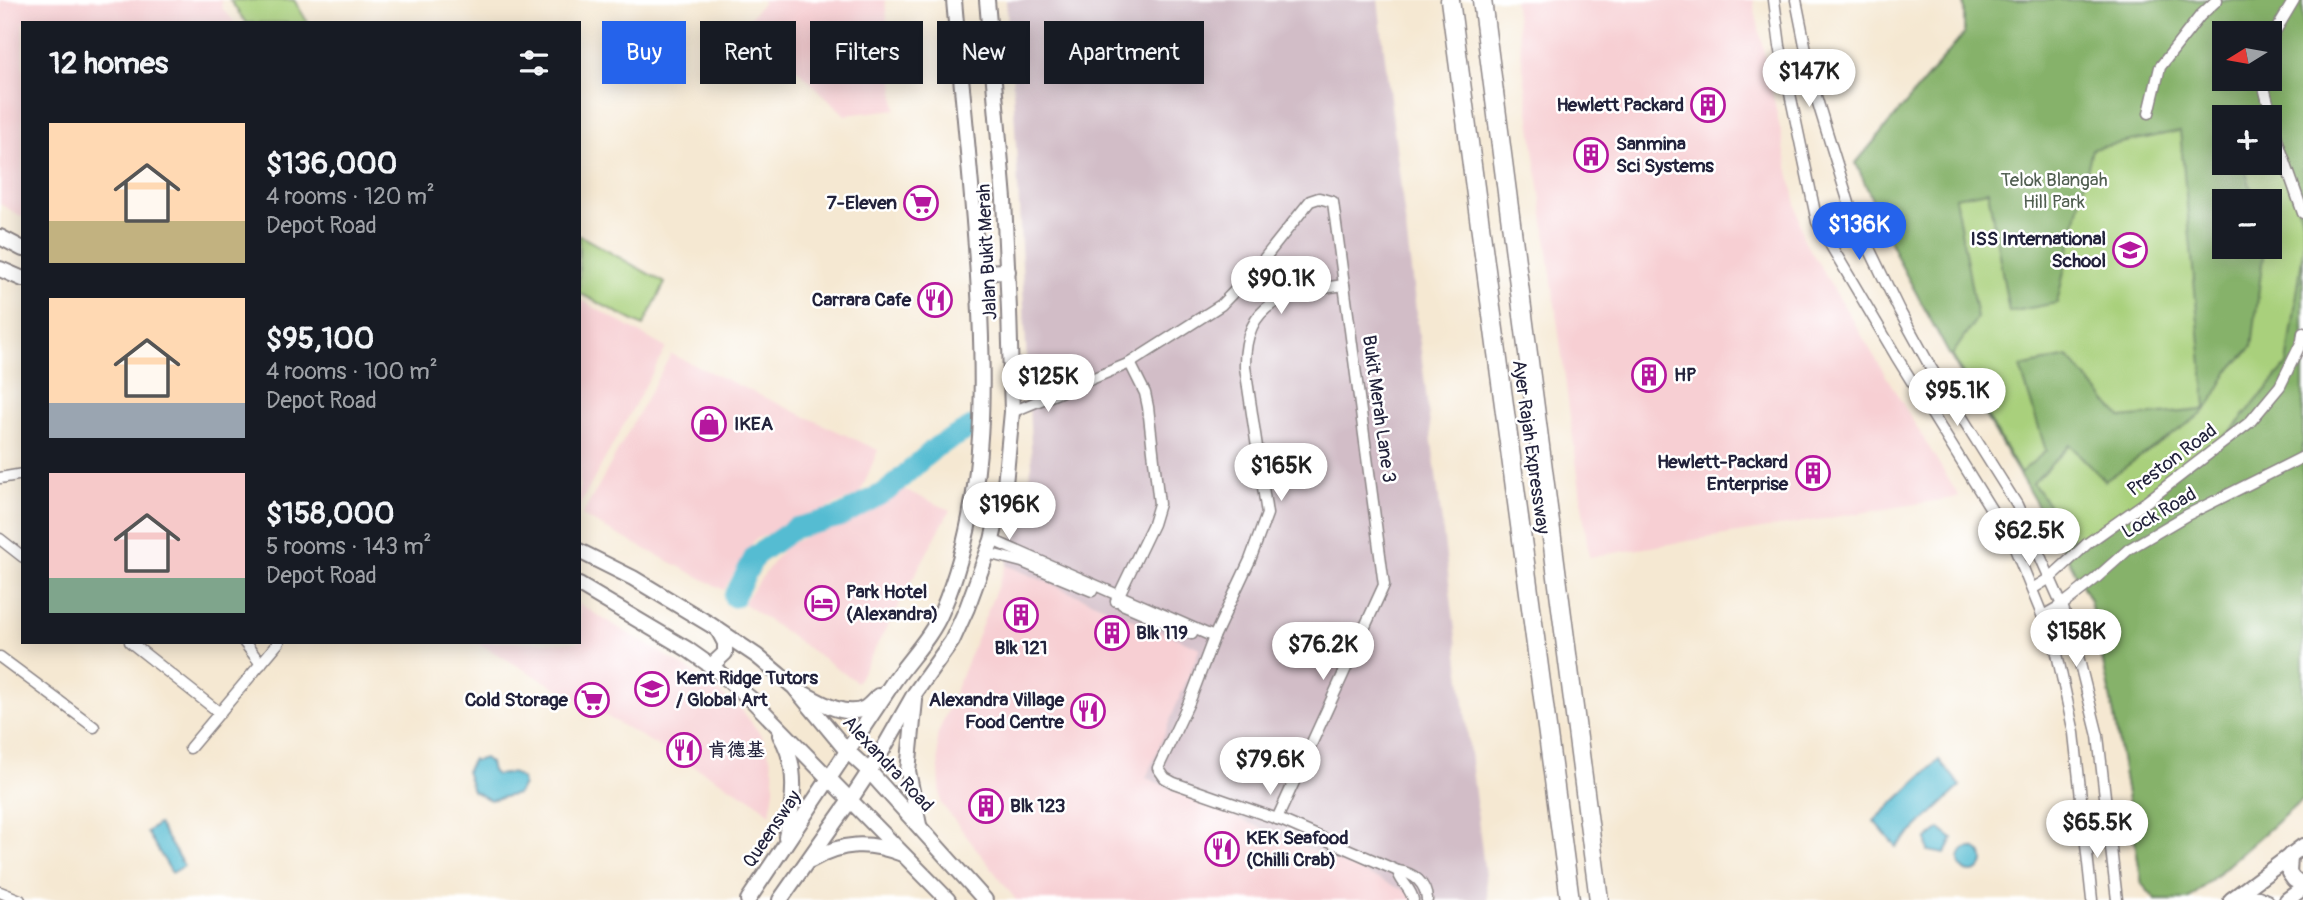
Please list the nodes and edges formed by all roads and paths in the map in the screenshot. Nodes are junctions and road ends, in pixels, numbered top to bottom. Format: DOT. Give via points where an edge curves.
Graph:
graph roads {
  1 [pos="954,0"];
  2 [pos="987,0"];
  3 [pos="1450,0"];
  4 [pos="1482,0"];
  5 [pos="1774,0"];
  6 [pos="1796,0"];
  7 [pos="2217,0"];
  8 [pos="2294,0"];
  9 [pos="2281,21"];
  10 [pos="2265,91"];
  11 [pos="2150,113"];
  12 [pos="2303,213"];
  13 [pos="0,237"];
  14 [pos="21,248"];
  15 [pos="0,269"];
  16 [pos="1008,271"];
  17 [pos="978,272"];
  18 [pos="21,278"];
  19 [pos="1344,285"];
  20 [pos="2303,333"];
  21 [pos="1130,363"];
  22 [pos="1012,412"];
  23 [pos="2303,457"];
  24 [pos="21,474"];
  25 [pos="0,478"];
  26 [pos="0,539"];
  27 [pos="989,546"];
  28 [pos="581,552"];
  29 [pos="21,555"];
  30 [pos="2050,578"];
  31 [pos="581,585"];
  32 [pos="2032,589"];
  33 [pos="1117,598"];
  34 [pos="2062,605"];
  35 [pos="2043,616"];
  36 [pos="718,630"];
  37 [pos="1213,640"];
  38 [pos="133,644"];
  39 [pos="246,644"];
  40 [pos="277,644"];
  41 [pos="0,657"];
  42 [pos="261,664"];
  43 [pos="711,666"];
  44 [pos="896,678"];
  45 [pos="794,687"];
  46 [pos="915,693"];
  47 [pos="219,713"];
  48 [pos="769,716"];
  49 [pos="94,727"];
  50 [pos="190,748"];
  51 [pos="847,751"];
  52 [pos="869,771"];
  53 [pos="828,779"];
  54 [pos="851,799"];
  55 [pos="1278,819"];
  56 [pos="919,827"];
  57 [pos="785,844"];
  58 [pos="2303,846"];
  59 [pos="2290,855"];
  60 [pos="908,857"];
  61 [pos="804,864"];
  62 [pos="1398,871"];
  63 [pos="2303,883"];
  64 [pos="2303,888"];
  65 [pos="0,892"];
  66 [pos="2235,897"];
  67 [pos="20,900"];
  68 [pos="748,900"];
  69 [pos="780,900"];
  70 [pos="948,900"];
  71 [pos="985,900"];
  72 [pos="1413,900"];
  73 [pos="1427,900"];
  74 [pos="1570,900"];
  75 [pos="1599,900"];
  76 [pos="2092,900"];
  77 [pos="2117,900"];
  78 [pos="2268,900"];
  79 [pos="2287,900"];
  1 -- 17 [label="main road, Jalan Bukit Merah"];
  2 -- 16 [label="main road, Jalan Bukit Merah"];
  3 -- 74 [label="highway, Ayer Rajah Expressway"];
  4 -- 75 [label="highway, Ayer Rajah Expressway"];
  5 -- 32 [label="street" via="1817,222 2014,547"];
  6 -- 30 [label="street" via="1814,90 1852,214 1931,368 2017,505"];
  7 -- 11 [label="street" via="2160,67"];
  8 -- 9 [label="street"];
  10 -- 12 [label="street"];
  13 -- 14 [label="main road"];
  15 -- 18 [label="main road"];
  16 -- 17 [label="main road"];
  16 -- 22 [label="main road, Jalan Bukit Merah"];
  17 -- 44 [label="main road, Jalan Bukit Merah" via="983,410 965,548 941,615"];
  19 -- 21 [label="street, Bukit Merah Lane 3" via="1333,202 1315,198 1221,305"];
  19 -- 37 [label="street" via="1282,297 1249,330 1245,367 1267,514"];
  19 -- 55 [label="street, Bukit Merah Lane 3" via="1384,585"];
  20 -- 30 [label="street, Preston Road" via="2280,386 2250,422 2088,542"];
  21 -- 22 [label="street"];
  21 -- 33 [label="street" via="1148,407 1159,504"];
  22 -- 27 [label="main road, Jalan Bukit Merah" via="1005,484"];
  23 -- 34 [label="street, Lock Road" via="2129,549"];
  24 -- 25 [label="street"];
  26 -- 29 [label="street"];
  27 -- 33 [label="street"];
  27 -- 46 [label="main road, Jalan Bukit Merah" via="952,641"];
  28 -- 36 [label="main road, Alexandra Road"];
  30 -- 32 [label="street, Preston Road"];
  30 -- 34 [label="street"];
  31 -- 43 [label="main road"];
  32 -- 35 [label="street"];
  33 -- 37 [label="street"];
  34 -- 35 [label="street, Lock Road"];
  34 -- 77 [label="street" via="2098,736"];
  35 -- 76 [label="street" via="2056,649 2074,733"];
  36 -- 43 [label="main road" via="726,653"];
  36 -- 45 [label="main road, Alexandra Road"];
  37 -- 55 [label="street" via="1158,768 1174,783"];
  38 -- 47 [label="street"];
  39 -- 42 [label="street"];
  40 -- 42 [label="street"];
  41 -- 49 [label="street"];
  42 -- 47 [label="street"];
  43 -- 48 [label="main road"];
  44 -- 45 [label="main road" via="865,709 845,711"];
  44 -- 51 [label="main road, Jalan Bukit Merah"];
  45 -- 51 [label="main road, Alexandra Road"];
  46 -- 52 [label="main road, Jalan Bukit Merah"];
  46 -- 56 [label="main road" via="908,771"];
  47 -- 50 [label="street"];
  48 -- 53 [label="main road"];
  48 -- 57 [label="main road" via="787,746 794,776"];
  51 -- 52 [label="main road, Alexandra Road"];
  51 -- 53 [label="main road, Jalan Bukit Merah"];
  52 -- 54 [label="main road, Jalan Bukit Merah"];
  52 -- 56 [label="main road, Alexandra Road"];
  53 -- 54 [label="main road"];
  53 -- 57 [label="main road, Queensway"];
  54 -- 60 [label="main road"];
  54 -- 61 [label="main road"];
  55 -- 62 [label="street"];
  56 -- 71 [label="main road, Alexandra Road"];
  57 -- 68 [label="main road, Queensway"];
  58 -- 59 [label="main road"];
  59 -- 63 [label="main road" via="2289,873"];
  59 -- 66 [label="main road"];
  60 -- 61 [label="main road" via="882,846 856,845 827,850"];
  60 -- 70 [label="main road"];
  61 -- 69 [label="main road"];
  62 -- 72 [label="street"];
  62 -- 73 [label="street" via="1418,880"];
  64 -- 79 [label="main road"];
  65 -- 67 [label="street"];
  66 -- 78 [label="street" via="2259,895"];
}
